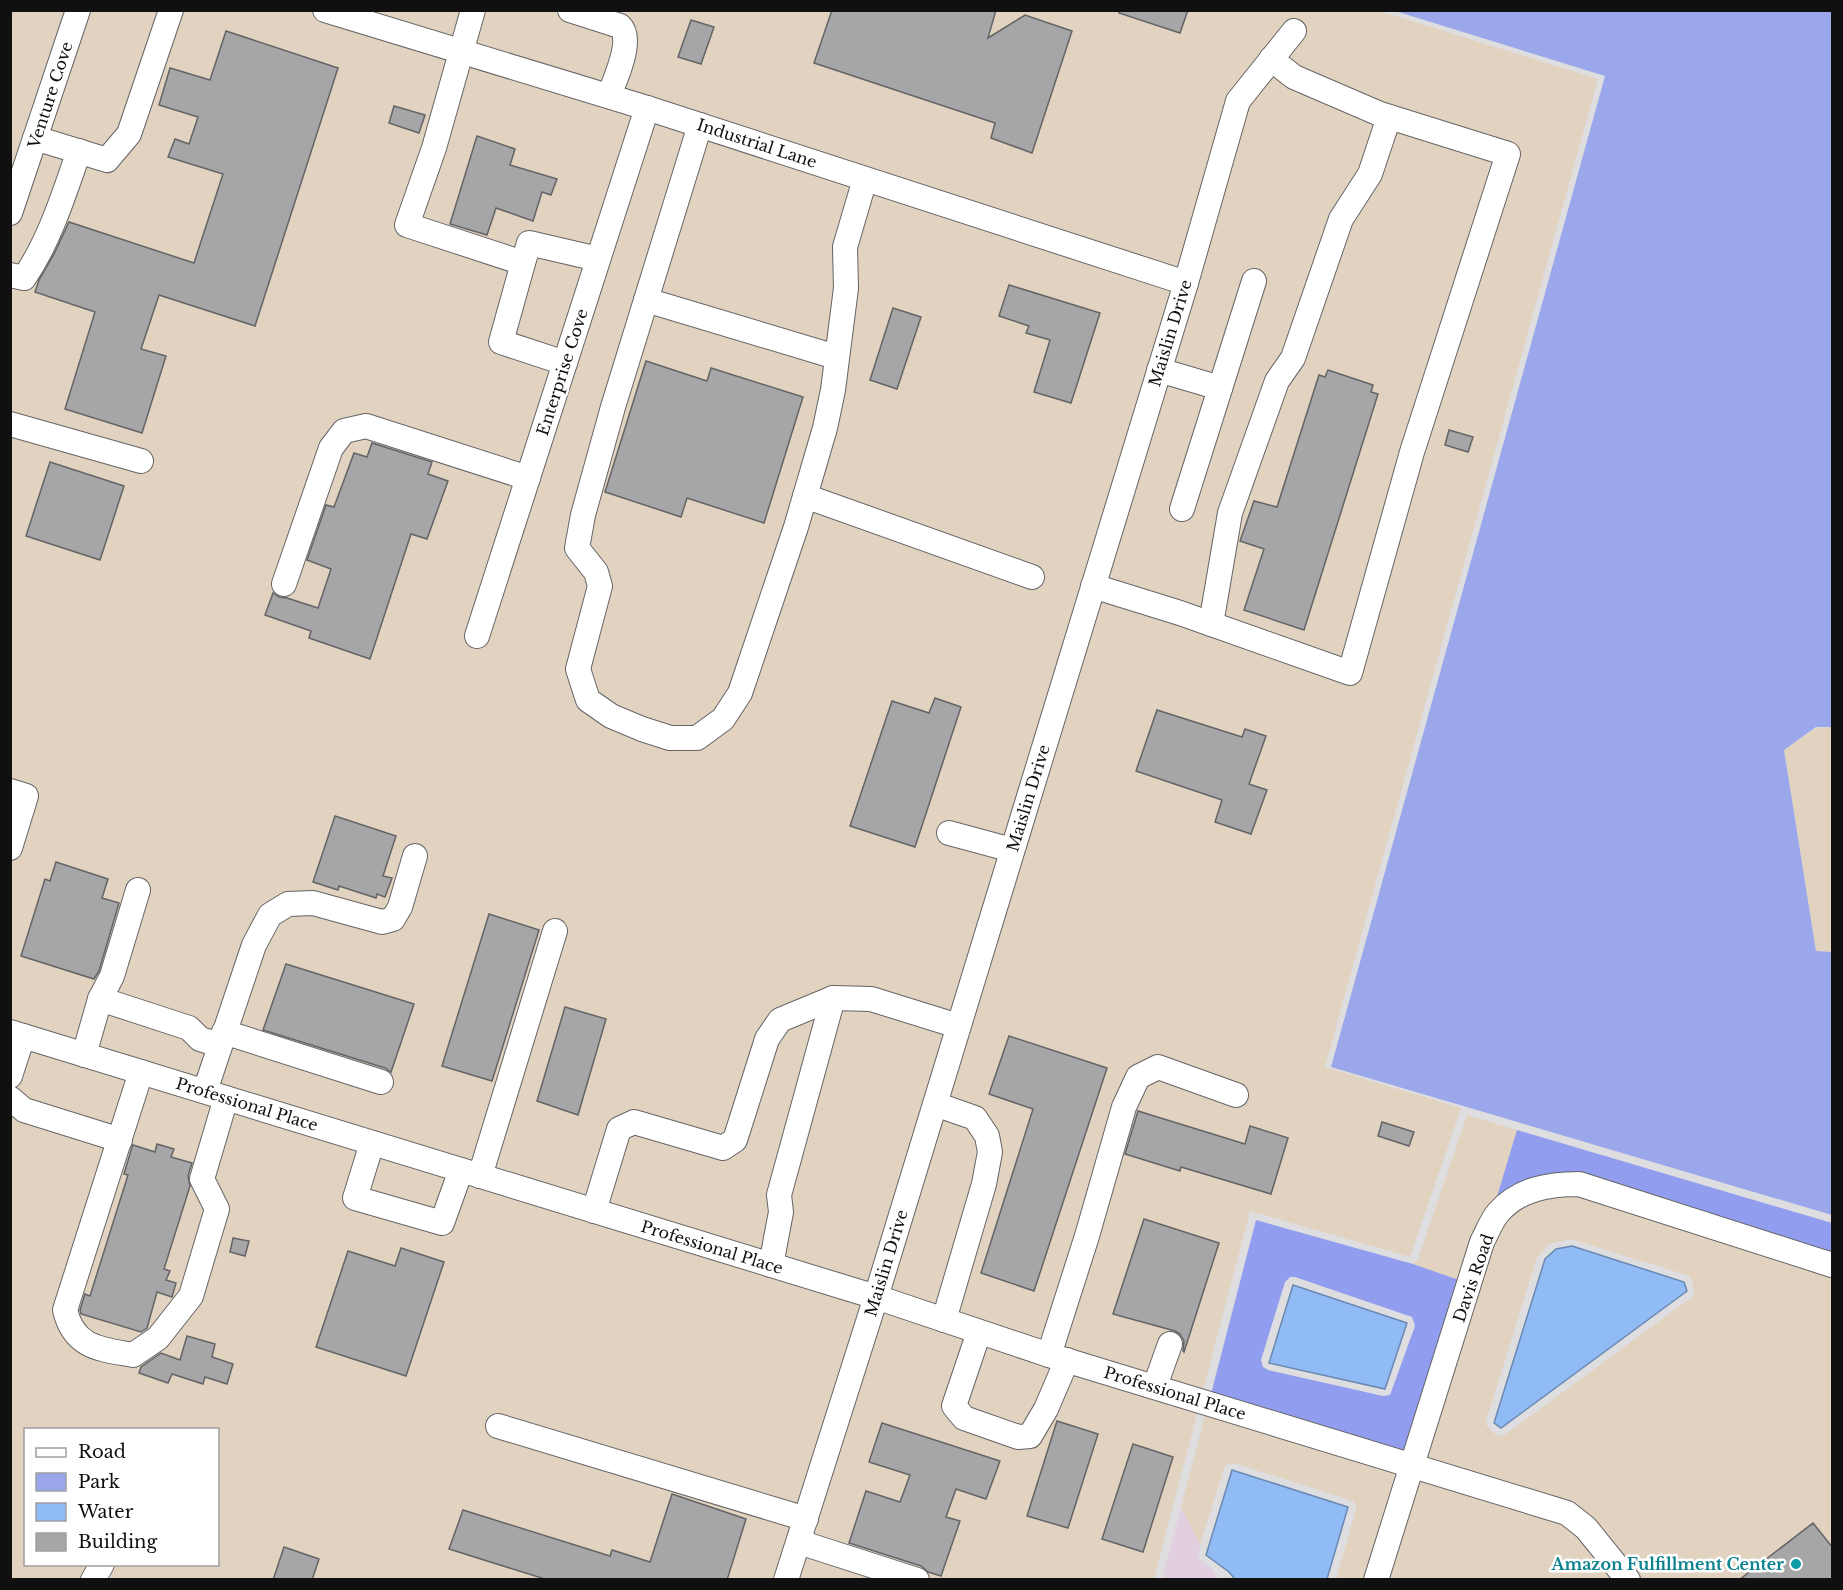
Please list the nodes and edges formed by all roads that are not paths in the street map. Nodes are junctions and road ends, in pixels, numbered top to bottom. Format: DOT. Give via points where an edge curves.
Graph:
graph roads {
  1 [pos="78,10"];
  2 [pos="171,10"];
  3 [pos="473,10"];
  4 [pos="570,10"];
  5 [pos="328,11"];
  6 [pos="1294,31"];
  7 [pos="461,51"];
  8 [pos="1271,59"];
  9 [pos="609,96"];
  10 [pos="647,108"];
  11 [pos="1389,117"];
  12 [pos="700,125"];
  13 [pos="35,138"];
  14 [pos="79,152"];
  15 [pos="865,179"];
  16 [pos="10,213"];
  17 [pos="598,259"];
  18 [pos="523,263"];
  19 [pos="10,275"];
  20 [pos="1254,281"];
  21 [pos="1186,283"];
  22 [pos="646,300"];
  23 [pos="836,357"];
  24 [pos="565,363"];
  25 [pos="1159,370"];
  26 [pos="1220,388"];
  27 [pos="10,424"];
  28 [pos="141,461"];
  29 [pos="528,478"];
  30 [pos="805,496"];
  31 [pos="1182,509"];
  32 [pos="1032,577"];
  33 [pos="284,584"];
  34 [pos="1093,586"];
  35 [pos="1211,624"];
  36 [pos="477,636"];
  37 [pos="10,791"];
  38 [pos="950,833"];
  39 [pos="10,848"];
  40 [pos="1012,850"];
  41 [pos="415,856"];
  42 [pos="138,890"];
  43 [pos="555,931"];
  44 [pos="833,998"];
  45 [pos="100,999"];
  46 [pos="958,1026"];
  47 [pos="16,1034"];
  48 [pos="222,1038"];
  49 [pos="84,1054"];
  50 [pos="141,1072"];
  51 [pos="10,1076"];
  52 [pos="381,1082"];
  53 [pos="216,1095"];
  54 [pos="1236,1095"];
  55 [pos="10,1098"];
  56 [pos="935,1104"];
  57 [pos="120,1140"];
  58 [pos="372,1143"];
  59 [pos="470,1173"];
  60 [pos="594,1211"];
  61 [pos="771,1265"];
  62 [pos="1833,1265"];
  63 [pos="876,1297"];
  64 [pos="944,1320"];
  65 [pos="979,1332"];
  66 [pos="1170,1344"];
  67 [pos="1058,1358"];
  68 [pos="1155,1386"];
  69 [pos="498,1426"];
  70 [pos="1412,1466"];
  71 [pos="802,1530"];
  72 [pos="101,1566"];
  73 [pos="93,1580"];
  74 [pos="786,1580"];
  75 [pos="917,1580"];
  76 [pos="1376,1580"];
  77 [pos="1629,1580"];
  1 -- 13 [label="street, Venture Cove"];
  2 -- 14 [label="street" via="129,134 107,160"];
  3 -- 7 [label="street"];
  4 -- 9 [label="street" via="620,26 625,32 627,42"];
  5 -- 7 [label="street, Industrial Lane"];
  6 -- 8 [label="street, Maislin Drive"];
  7 -- 9 [label="street, Industrial Lane"];
  7 -- 18 [label="street" via="407,225"];
  8 -- 11 [label="street" via="1294,77"];
  8 -- 21 [label="street, Maislin Drive" via="1238,101"];
  9 -- 10 [label="street, Industrial Lane"];
  10 -- 12 [label="street, Industrial Lane"];
  10 -- 17 [label="street, Enterprise Cove"];
  11 -- 35 [label="street" via="1370,174 1341,219 1293,358 1277,381 1230,513"];
  11 -- 35 [label="street" via="1508,154 1412,452 1350,673"];
  12 -- 15 [label="street, Industrial Lane"];
  12 -- 22 [label="street"];
  13 -- 14 [label="street"];
  13 -- 16 [label="street, Venture Cove"];
  14 -- 19 [label="street" via="35,262 24,278"];
  15 -- 21 [label="street, Industrial Lane"];
  15 -- 23 [label="street" via="845,247 846,288"];
  17 -- 18 [label="street" via="529,243"];
  17 -- 24 [label="street, Enterprise Cove"];
  18 -- 24 [label="street" via="501,342"];
  20 -- 26 [label="street"];
  21 -- 25 [label="street, Maislin Drive"];
  22 -- 23 [label="street"];
  22 -- 30 [label="street" via="583,515 577,549 596,572 600,586 578,669 588,700 611,716 670,738 697,738 723,719 740,693"];
  23 -- 30 [label="street" via="825,428"];
  24 -- 29 [label="street, Enterprise Cove"];
  25 -- 26 [label="street"];
  25 -- 34 [label="street, Maislin Drive"];
  26 -- 31 [label="street"];
  27 -- 28 [label="street"];
  29 -- 33 [label="street" via="366,426 344,431 331,448"];
  29 -- 36 [label="street, Enterprise Cove"];
  30 -- 32 [label="street"];
  34 -- 35 [label="street"];
  34 -- 40 [label="street, Maislin Drive"];
  37 -- 39 [label="street" via="26,796"];
  38 -- 40 [label="street"];
  40 -- 46 [label="street, Maislin Drive"];
  41 -- 48 [label="street" via="393,919 382,922 313,903 288,904 270,915 254,945"];
  42 -- 45 [label="street" via="112,976"];
  43 -- 59 [label="street"];
  44 -- 46 [label="street" via="871,999"];
  44 -- 60 [label="street" via="780,1020 767,1039 735,1140 723,1148 634,1122 619,1129"];
  44 -- 61 [label="street" via="779,1195 781,1212"];
  45 -- 48 [label="street" via="189,1028 200,1039"];
  45 -- 49 [label="street"];
  46 -- 56 [label="street, Maislin Drive"];
  47 -- 49 [label="street, Professional Place"];
  47 -- 51 [label="street"];
  48 -- 52 [label="street"];
  48 -- 53 [label="street"];
  49 -- 50 [label="street, Professional Place"];
  50 -- 53 [label="street, Professional Place"];
  50 -- 57 [label="street"];
  53 -- 57 [label="street" via="202,1179 217,1209 191,1296 158,1338 133,1355 90,1346 69,1325 65,1310"];
  53 -- 58 [label="street, Professional Place"];
  54 -- 67 [label="street" via="1158,1067 1138,1077 1124,1107 1087,1236"];
  55 -- 57 [label="street" via="24,1110"];
  56 -- 63 [label="street, Maislin Drive"];
  56 -- 64 [label="street" via="975,1118 987,1136 990,1152"];
  58 -- 59 [label="street, Professional Place"];
  58 -- 59 [label="street" via="355,1198 442,1223"];
  59 -- 60 [label="street, Professional Place"];
  60 -- 61 [label="street, Professional Place"];
  61 -- 63 [label="street, Professional Place"];
  62 -- 70 [label="street, Davis Road" via="1578,1184 1553,1184 1522,1194 1498,1213 1482,1242"];
  63 -- 64 [label="street, Professional Place"];
  63 -- 71 [label="street, Maislin Drive"];
  64 -- 65 [label="street, Professional Place"];
  65 -- 67 [label="street, Professional Place"];
  65 -- 67 [label="street" via="954,1406 964,1418 1018,1437 1030,1436 1046,1409"];
  66 -- 68 [label="street"];
  67 -- 68 [label="street, Professional Place"];
  68 -- 70 [label="street, Professional Place"];
  69 -- 71 [label="street"];
  70 -- 76 [label="street, Davis Road"];
  70 -- 77 [label="street, Professional Place" via="1567,1513 1586,1528"];
  71 -- 74 [label="street, Maislin Drive"];
  71 -- 75 [label="street"];
  72 -- 73 [label="street"];
}
